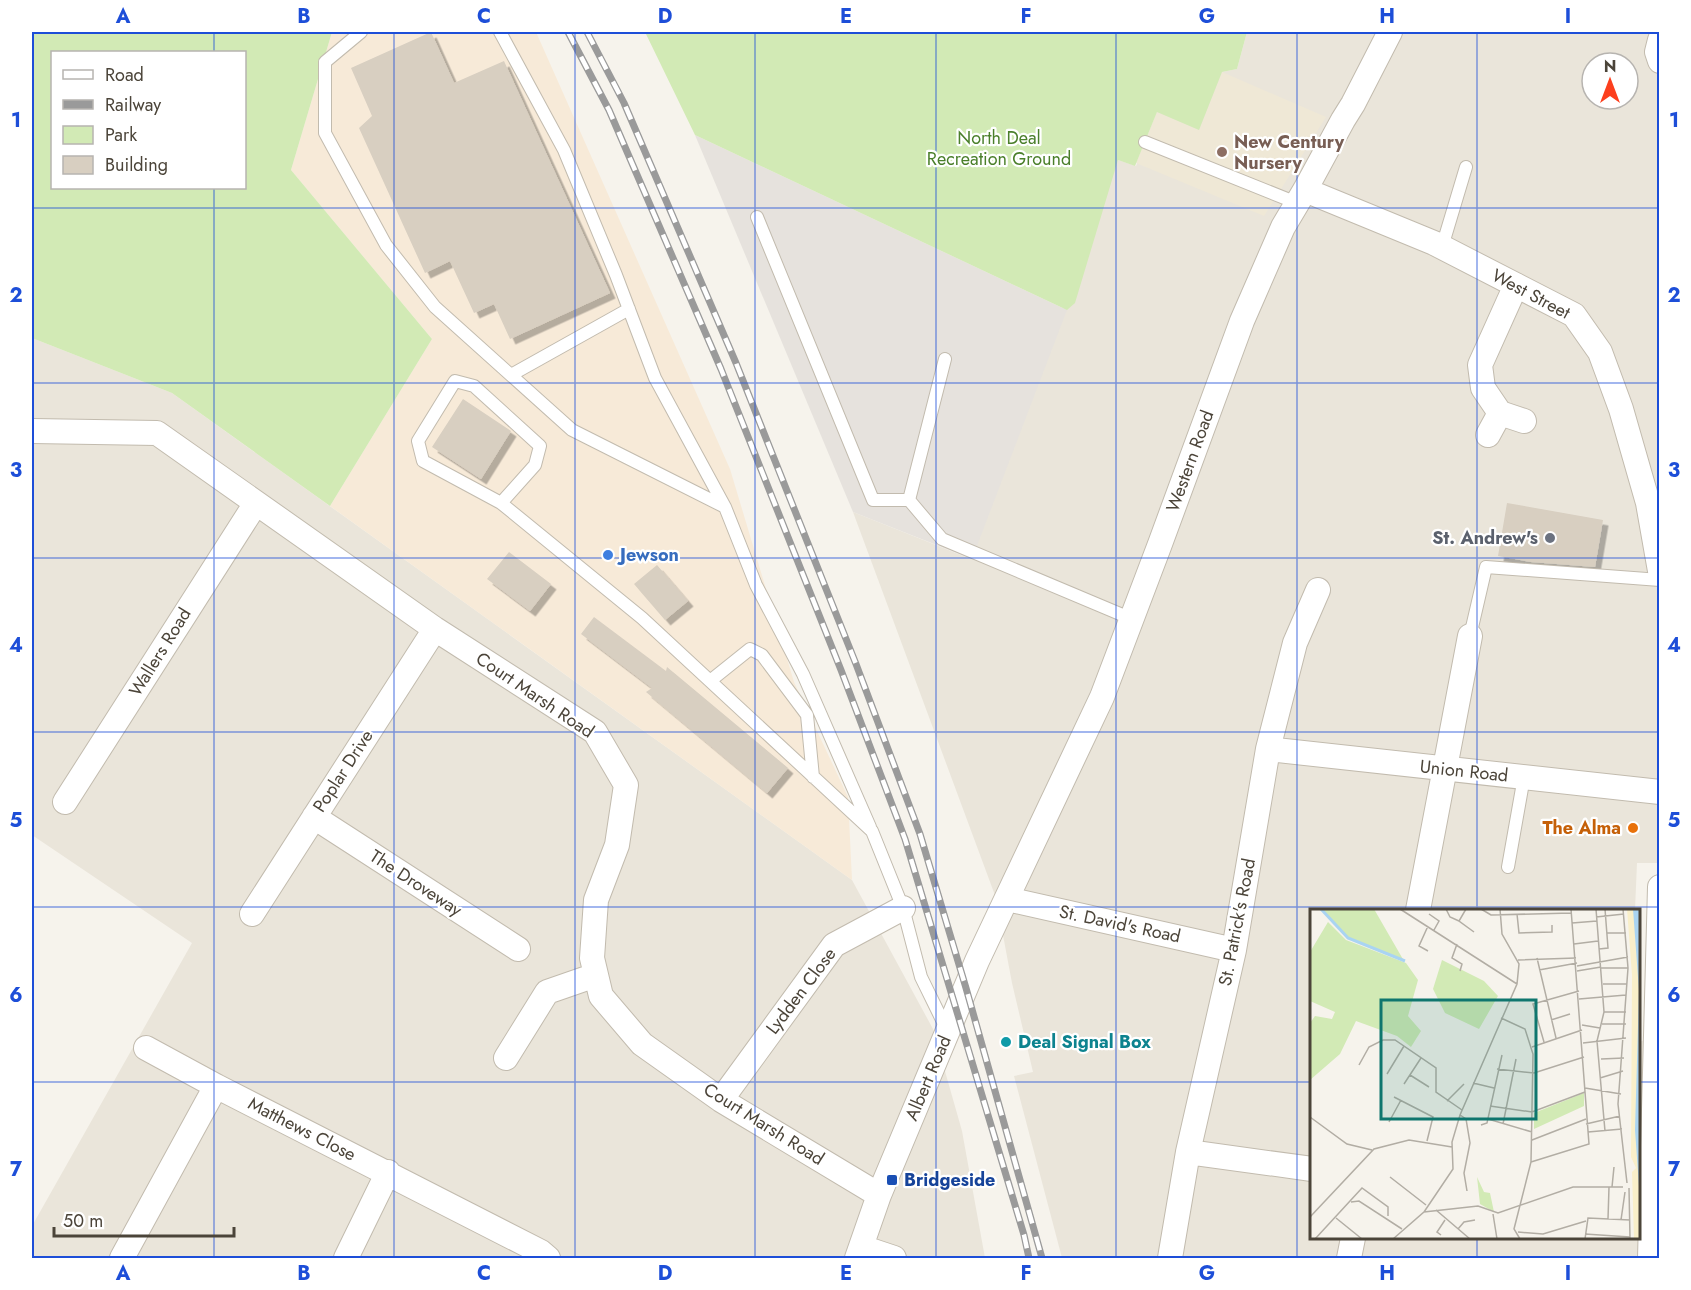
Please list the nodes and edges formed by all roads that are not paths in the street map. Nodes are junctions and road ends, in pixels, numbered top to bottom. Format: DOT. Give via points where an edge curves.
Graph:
graph roads {
  1 [pos="361,32"];
  2 [pos="500,32"];
  3 [pos="1390,32"];
  4 [pos="1659,40"];
  5 [pos="1659,61"];
  6 [pos="1145,142"];
  7 [pos="1466,167"];
  8 [pos="1301,197"];
  9 [pos="757,217"];
  10 [pos="1442,247"];
  11 [pos="1516,285"];
  12 [pos="629,309"];
  13 [pos="945,359"];
  14 [pos="511,375"];
  15 [pos="1500,413"];
  16 [pos="1524,421"];
  17 [pos="32,431"];
  18 [pos="1488,435"];
  19 [pos="909,500"];
  20 [pos="1654,501"];
  21 [pos="256,502"];
  22 [pos="501,503"];
  23 [pos="725,507"];
  24 [pos="1659,571"];
  25 [pos="1659,580"];
  26 [pos="1318,590"];
  27 [pos="1132,618"];
  28 [pos="435,628"];
  29 [pos="1470,636"];
  30 [pos="710,681"];
  31 [pos="1268,749"];
  32 [pos="1446,768"];
  33 [pos="813,777"];
  34 [pos="1524,777"];
  35 [pos="1659,792"];
  36 [pos="65,802"];
  37 [pos="314,817"];
  38 [pos="872,831"];
  39 [pos="1508,867"];
  40 [pos="1659,887"];
  41 [pos="1007,899"];
  42 [pos="903,908"];
  43 [pos="1418,909"];
  44 [pos="252,914"];
  45 [pos="518,949"];
  46 [pos="1234,950"];
  47 [pos="596,975"];
  48 [pos="948,1031"];
  49 [pos="147,1048"];
  50 [pos="506,1058"];
  51 [pos="216,1086"];
  52 [pos="721,1100"];
  53 [pos="1188,1152"];
  54 [pos="1310,1169"];
  55 [pos="387,1172"];
  56 [pos="879,1195"];
  57 [pos="1649,1210"];
  58 [pos="1353,1239"];
  59 [pos="859,1253"];
  60 [pos="122,1258"];
  61 [pos="346,1258"];
  62 [pos="548,1258"];
  63 [pos="894,1258"];
  64 [pos="1170,1258"];
  65 [pos="1349,1258"];
  66 [pos="1650,1258"];
  1 -- 14 [label="lane" via="325,62 325,134 386,245 435,307"];
  2 -- 12 [label="lane" via="564,150"];
  3 -- 8 [label="street, Western Road"];
  4 -- 5 [label="street"];
  6 -- 8 [label="lane"];
  7 -- 10 [label="lane"];
  8 -- 10 [label="street, West Street"];
  8 -- 27 [label="street, Western Road" via="1283,227 1242,321"];
  9 -- 19 [label="lane" via="873,500"];
  10 -- 11 [label="street, West Street"];
  11 -- 15 [label="street" via="1480,365 1483,388"];
  11 -- 20 [label="street, West Street" via="1574,315 1600,352"];
  12 -- 14 [label="lane"];
  12 -- 23 [label="lane" via="655,378"];
  13 -- 19 [label="lane"];
  14 -- 23 [label="lane" via="572,430"];
  15 -- 16 [label="street"];
  15 -- 18 [label="street"];
  17 -- 21 [label="street, Court Marsh Road" via="157,433"];
  19 -- 27 [label="lane" via="942,538"];
  20 -- 24 [label="street, West Street"];
  21 -- 28 [label="street, Court Marsh Road"];
  21 -- 36 [label="street, Wallers Road"];
  22 -- 22 [label="lane" via="423,461 418,441 455,381 474,386 540,446 535,465"];
  22 -- 30 [label="lane" via="642,618"];
  23 -- 38 [label="lane" via="756,585 803,674"];
  25 -- 29 [label="lane" via="1486,567"];
  26 -- 31 [label="street, St. Patrick's Road" via="1295,643"];
  27 -- 41 [label="street, Western Road" via="1102,697"];
  28 -- 37 [label="street, Poplar Drive"];
  28 -- 47 [label="street, Court Marsh Road" via="595,732 626,785 617,845 596,900 592,958"];
  29 -- 32 [label="street"];
  30 -- 33 [label="lane"];
  30 -- 33 [label="lane" via="750,649 762,655 807,715"];
  31 -- 32 [label="street, Union Road"];
  31 -- 46 [label="street, St. Patrick's Road"];
  32 -- 34 [label="street, Union Road"];
  32 -- 43 [label="street"];
  33 -- 38 [label="lane"];
  34 -- 35 [label="street, Union Road"];
  34 -- 39 [label="lane"];
  37 -- 44 [label="street, Poplar Drive"];
  37 -- 45 [label="street, The Droveway"];
  38 -- 42 [label="lane"];
  40 -- 57 [label="street"];
  41 -- 46 [label="street, St. David's Road"];
  41 -- 48 [label="street, Albert Road"];
  42 -- 48 [label="lane" via="921,977"];
  42 -- 52 [label="street, Lydden Close" via="834,945"];
  46 -- 53 [label="street, St. Patrick's Road"];
  47 -- 50 [label="street" via="547,992"];
  47 -- 52 [label="street, Court Marsh Road" via="602,996 642,1044"];
  48 -- 56 [label="street, Albert Road"];
  49 -- 51 [label="street, Matthews Close"];
  51 -- 55 [label="street, Matthews Close"];
  51 -- 60 [label="street"];
  52 -- 56 [label="street, Court Marsh Road"];
  53 -- 54 [label="street"];
  53 -- 64 [label="street, St. Patrick's Road"];
  55 -- 61 [label="street"];
  55 -- 62 [label="street, Matthews Close"];
  56 -- 59 [label="street, Albert Road"];
  57 -- 66 [label="street"];
  58 -- 65 [label="street"];
  59 -- 63 [label="street"];
}
